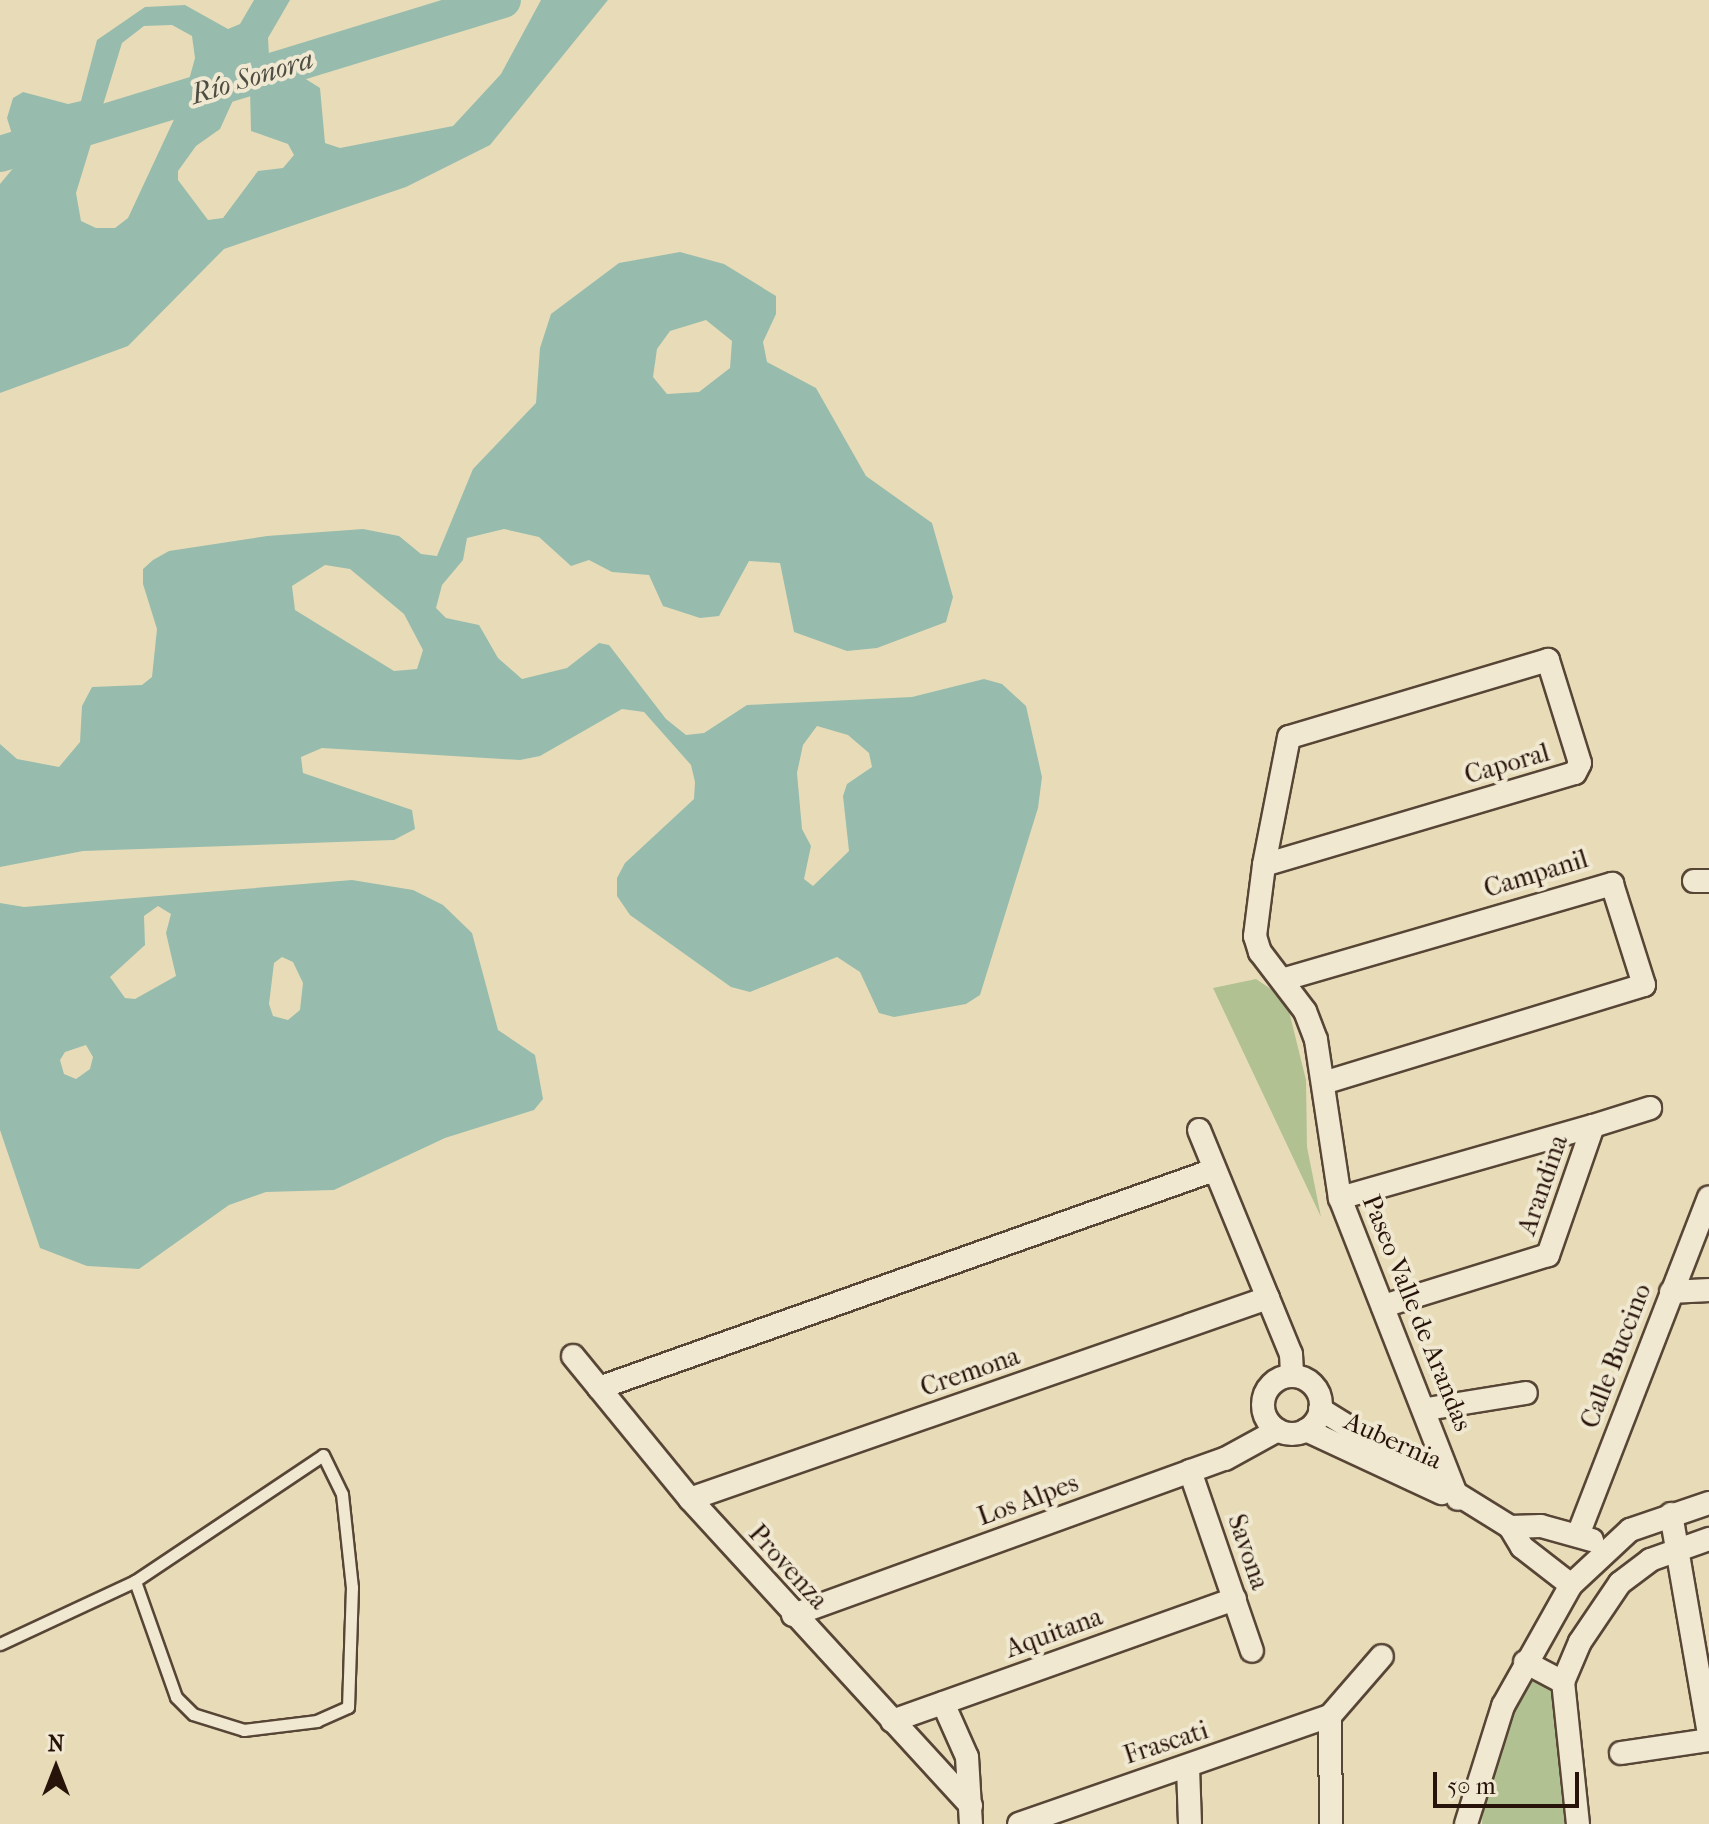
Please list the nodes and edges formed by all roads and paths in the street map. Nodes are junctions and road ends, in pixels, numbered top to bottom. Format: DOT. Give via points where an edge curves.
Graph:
graph roads {
  1 [pos="1289,737"];
  2 [pos="1264,865"];
  3 [pos="1285,979"];
  4 [pos="1327,1082"];
  5 [pos="1650,1108"];
  6 [pos="1593,1126"];
  7 [pos="1199,1130"];
  8 [pos="1214,1170"];
  9 [pos="1709,1197"];
  10 [pos="1340,1198"];
  11 [pos="1709,1290"];
  12 [pos="1671,1292"];
  13 [pos="1268,1298"];
  14 [pos="1383,1306"];
  15 [pos="573,1356"];
  16 [pos="1292,1376"];
  17 [pos="599,1388"];
  18 [pos="1526,1393"];
  19 [pos="1320,1409"];
  20 [pos="1427,1409"];
  21 [pos="1278,1430"];
  22 [pos="1306,1430"];
  23 [pos="1190,1471"];
  24 [pos="690,1499"];
  25 [pos="1458,1499"];
  26 [pos="1709,1503"];
  27 [pos="1671,1514"];
  28 [pos="1510,1527"];
  29 [pos="1578,1535"];
  30 [pos="1709,1539"];
  31 [pos="1608,1546"];
  32 [pos="1677,1559"];
  33 [pos="135,1581"];
  34 [pos="1571,1585"];
  35 [pos="1235,1599"];
  36 [pos="793,1615"];
  37 [pos="0,1644"];
  38 [pos="1252,1651"];
  39 [pos="1382,1656"];
  40 [pos="1525,1662"];
  41 [pos="1563,1682"];
  42 [pos="943,1703"];
  43 [pos="1330,1716"];
  44 [pos="892,1721"];
  45 [pos="1709,1733"];
  46 [pos="1709,1740"];
  47 [pos="1621,1753"];
  48 [pos="1188,1767"];
  49 [pos="971,1815"];
  50 [pos="1052,1818"];
  51 [pos="1019,1824"];
  52 [pos="1190,1824"];
  53 [pos="1331,1824"];
  54 [pos="1466,1824"];
  55 [pos="1578,1824"];
  1 -- 2 [label="street, Paseo Valle de Arandas"];
  1 -- 2 [label="street, Caporal" via="1544,658 1580,763 1575,773"];
  2 -- 3 [label="street, Paseo Valle de Arandas" via="1256,945"];
  3 -- 4 [label="street, Paseo Valle de Arandas" via="1305,1011"];
  3 -- 4 [label="street, Campanil" via="1612,884 1646,980 1640,988"];
  4 -- 10 [label="street, Paseo Valle de Arandas"];
  5 -- 6 [label="street"];
  6 -- 10 [label="street, Arandina"];
  6 -- 14 [label="street, Arandina" via="1548,1255"];
  7 -- 8 [label="street"];
  8 -- 13 [label="street"];
  8 -- 17 [label="street"];
  9 -- 12 [label="street, Calle Buccino"];
  10 -- 14 [label="street, Paseo Valle de Arandas"];
  11 -- 12 [label="street"];
  12 -- 29 [label="street, Calle Buccino"];
  13 -- 16 [label="street"];
  13 -- 24 [label="street, Cremona"];
  14 -- 20 [label="street, Paseo Valle de Arandas"];
  15 -- 17 [label="street, Provenza"];
  16 -- 19 [label="street" via="1314,1386"];
  16 -- 21 [label="street" via="1272,1383 1263,1403"];
  17 -- 24 [label="street, Provenza"];
  18 -- 20 [label="street"];
  19 -- 22 [label="street"];
  19 -- 25 [label="street, Aubernia"];
  20 -- 25 [label="street, Paseo Valle de Arandas"];
  21 -- 22 [label="street"];
  21 -- 23 [label="street, Los Alpes"];
  22 -- 25 [label="street, Aubernia" via="1372,1465"];
  23 -- 35 [label="street, Savona"];
  23 -- 36 [label="street, Los Alpes"];
  24 -- 36 [label="street, Provenza"];
  25 -- 28 [label="street, Aubernia"];
  26 -- 27 [label="street"];
  27 -- 31 [label="street"];
  27 -- 32 [label="street"];
  28 -- 29 [label="street, Aubernia"];
  28 -- 34 [label="street, Aubernia" via="1522,1547"];
  29 -- 31 [label="street, Aubernia"];
  30 -- 32 [label="street"];
  31 -- 34 [label="street"];
  32 -- 41 [label="street" via="1620,1583 1580,1642"];
  32 -- 45 [label="street"];
  33 -- 33 [label="lane" via="323,1455 342,1494 352,1587 348,1707 327,1719 244,1730 193,1714 176,1697"];
  33 -- 37 [label="lane"];
  34 -- 40 [label="street"];
  35 -- 38 [label="street, Savona"];
  35 -- 42 [label="street, Aquitana"];
  36 -- 44 [label="street, Provenza"];
  39 -- 43 [label="street, Frascati"];
  40 -- 41 [label="street"];
  40 -- 54 [label="street" via="1476,1775"];
  41 -- 55 [label="street"];
  42 -- 44 [label="street, Aquitana"];
  42 -- 49 [label="street" via="967,1757"];
  43 -- 48 [label="street, Frascati"];
  43 -- 53 [label="street"];
  44 -- 49 [label="street, Provenza"];
  46 -- 47 [label="street"];
  48 -- 50 [label="street, Frascati"];
  48 -- 52 [label="street"];
  50 -- 51 [label="street, Frascati"];
}
